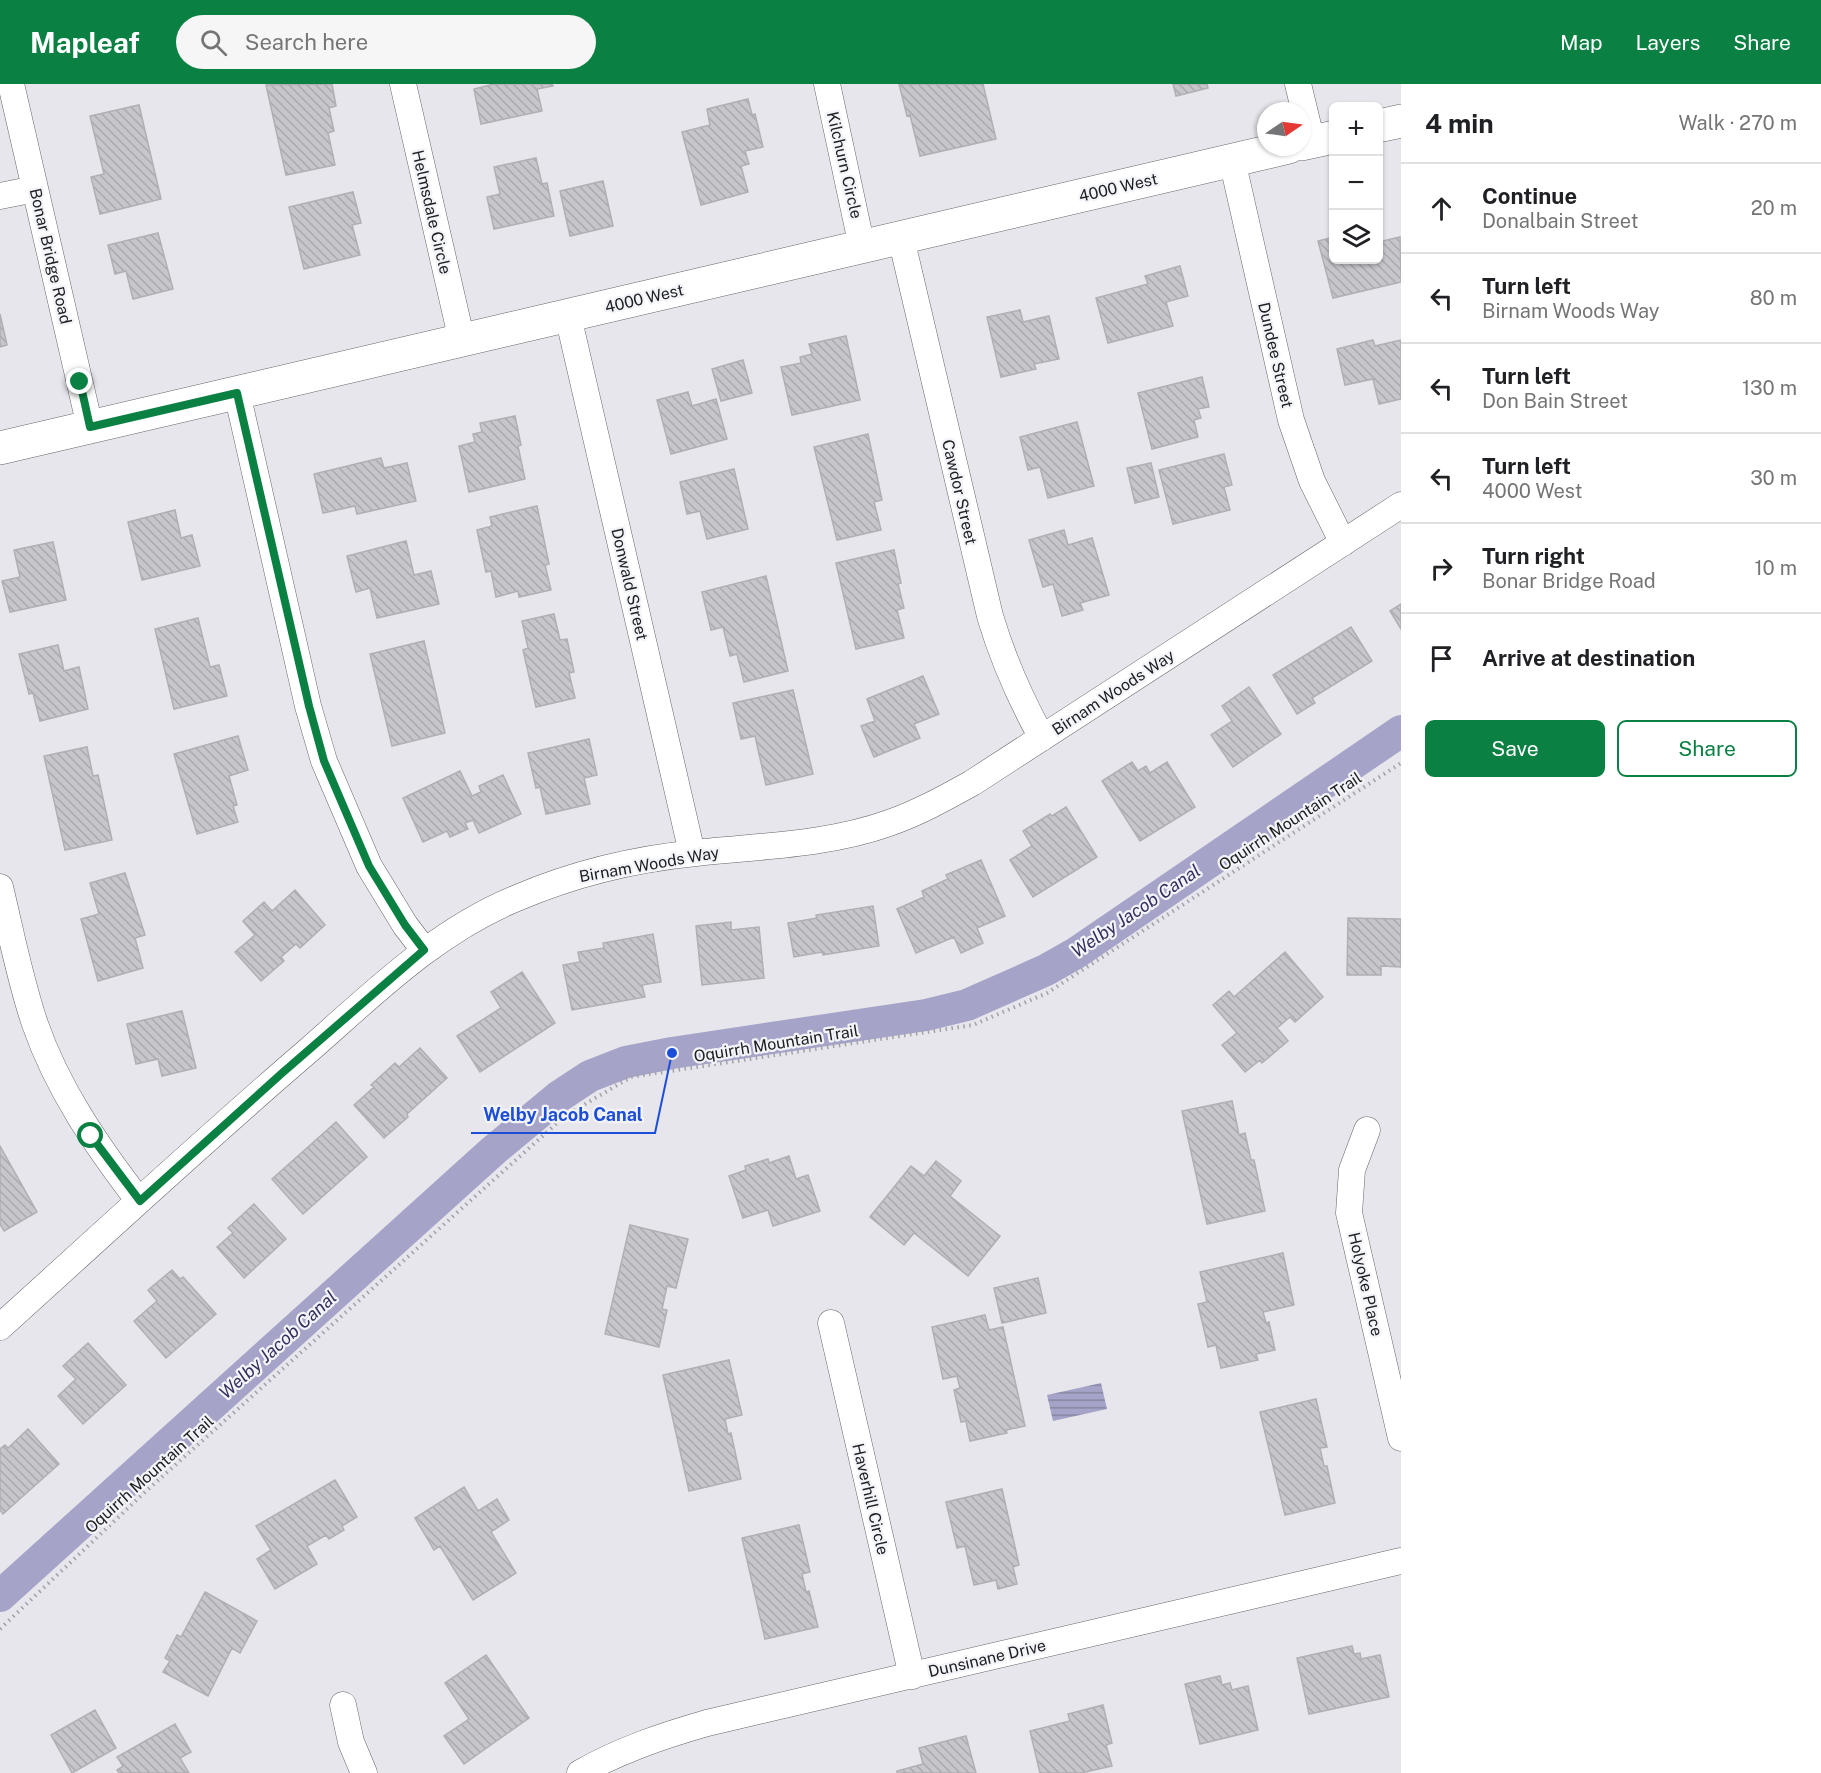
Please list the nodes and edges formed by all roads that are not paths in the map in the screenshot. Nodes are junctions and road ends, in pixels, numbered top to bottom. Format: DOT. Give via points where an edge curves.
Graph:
graph roads {
  1 [pos="11,84"];
  2 [pos="403,84"];
  3 [pos="826,84"];
  4 [pos="1298,84"];
  5 [pos="1301,102"];
  6 [pos="1401,121"];
  7 [pos="1383,125"];
  8 [pos="1257,154"];
  9 [pos="1232,160"];
  10 [pos="35,189"];
  11 [pos="0,196"];
  12 [pos="901,238"];
  13 [pos="862,247"];
  14 [pos="568,316"];
  15 [pos="462,341"];
  16 [pos="237,393"];
  17 [pos="90,427"];
  18 [pos="0,448"];
  19 [pos="1401,505"];
  20 [pos="1343,543"];
  21 [pos="1042,738"];
  22 [pos="692,853"];
  23 [pos="0,887"];
  24 [pos="424,950"];
  25 [pos="1368,1130"];
  26 [pos="140,1201"];
  27 [pos="831,1323"];
  28 [pos="0,1327"];
  29 [pos="1401,1438"];
  30 [pos="1401,1561"];
  31 [pos="912,1676"];
  32 [pos="343,1705"];
  33 [pos="364,1773"];
  34 [pos="579,1773"];
  1 -- 10 [label="street, Bonar Bridge Road"];
  2 -- 15 [label="street, Helmsdale Circle"];
  3 -- 13 [label="street, Kilchurn Circle"];
  4 -- 5 [label="street"];
  6 -- 7 [label="main road"];
  8 -- 9 [label="main road, 4000 West"];
  9 -- 12 [label="main road, 4000 West"];
  9 -- 20 [label="street, Dundee Street" via="1291,420 1312,481"];
  10 -- 11 [label="street"];
  10 -- 17 [label="street, Bonar Bridge Road"];
  12 -- 13 [label="main road, 4000 West"];
  12 -- 21 [label="street, Cawdor Street" via="990,616 1003,659"];
  13 -- 14 [label="main road, 4000 West"];
  14 -- 15 [label="main road, 4000 West"];
  14 -- 22 [label="street, Donwald Street"];
  15 -- 16 [label="main road, 4000 West"];
  16 -- 17 [label="main road, 4000 West"];
  16 -- 24 [label="street" via="324,761 369,866"];
  17 -- 18 [label="main road, 4000 West"];
  19 -- 20 [label="street, Birnam Woods Way"];
  20 -- 21 [label="street, Birnam Woods Way"];
  21 -- 22 [label="street, Birnam Woods Way" via="972,783 888,824 796,843"];
  22 -- 24 [label="street, Birnam Woods Way" via="569,879 469,921"];
  23 -- 26 [label="street" via="23,986 51,1064 91,1136"];
  24 -- 26 [label="street, Birnam Woods Way"];
  25 -- 29 [label="street, Holyoke Place" via="1352,1170 1349,1213"];
  26 -- 28 [label="street, Birnam Woods Way"];
  27 -- 31 [label="street, Haverhill Circle"];
  30 -- 31 [label="street, Dunsinane Drive"];
  31 -- 34 [label="street, Dunsinane Drive" via="654,1738"];
  32 -- 33 [label="street" via="351,1742"];
}
